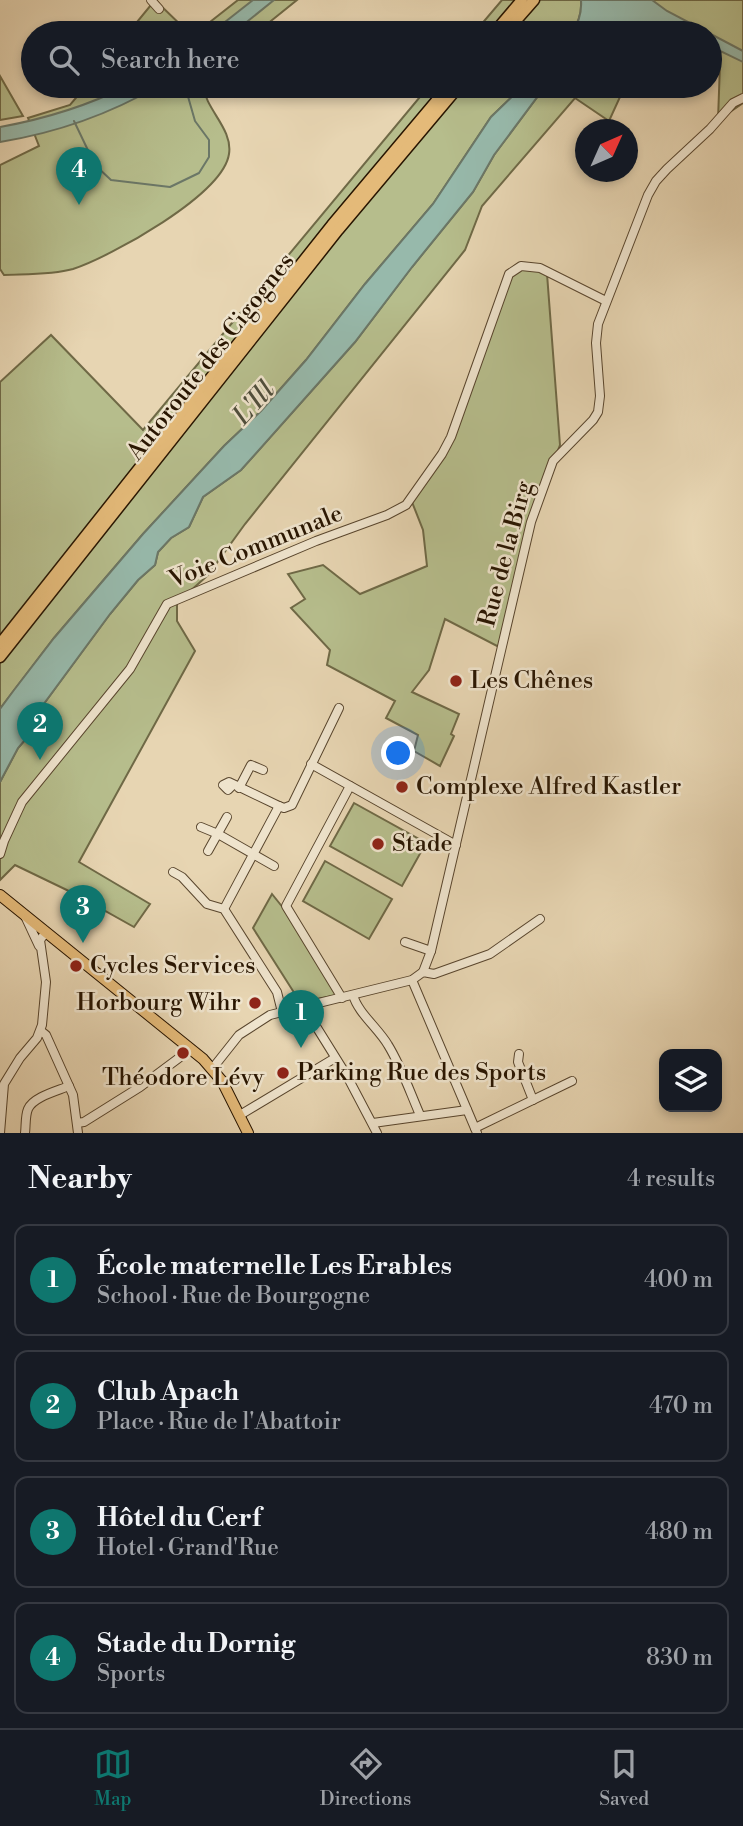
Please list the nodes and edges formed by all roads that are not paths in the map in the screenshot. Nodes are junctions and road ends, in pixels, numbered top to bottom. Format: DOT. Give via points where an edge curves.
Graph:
graph roads {
  1 [pos="151,0"];
  2 [pos="523,0"];
  3 [pos="534,0"];
  4 [pos="159,9"];
  5 [pos="505,21"];
  6 [pos="516,21"];
  7 [pos="439,98"];
  8 [pos="449,98"];
  9 [pos="743,98"];
  10 [pos="606,301"];
  11 [pos="0,644"];
  12 [pos="0,657"];
  13 [pos="339,708"];
  14 [pos="311,764"];
  15 [pos="263,770"];
  16 [pos="350,786"];
  17 [pos="279,806"];
  18 [pos="227,817"];
  19 [pos="201,827"];
  20 [pos="218,834"];
  21 [pos="456,845"];
  22 [pos="208,851"];
  23 [pos="253,853"];
  24 [pos="0,855"];
  25 [pos="274,866"];
  26 [pos="173,872"];
  27 [pos="0,895"];
  28 [pos="224,909"];
  29 [pos="24,915"];
  30 [pos="540,919"];
  31 [pos="43,930"];
  32 [pos="405,943"];
  33 [pos="38,945"];
  34 [pos="431,951"];
  35 [pos="423,972"];
  36 [pos="412,979"];
  37 [pos="353,995"];
  38 [pos="342,998"];
  39 [pos="305,1006"];
  40 [pos="282,1012"];
  41 [pos="41,1031"];
  42 [pos="191,1049"];
  43 [pos="519,1054"];
  44 [pos="335,1058"];
  45 [pos="212,1069"];
  46 [pos="572,1082"];
  47 [pos="2,1084"];
  48 [pos="69,1086"];
  49 [pos="1,1098"];
  50 [pos="533,1100"];
  51 [pos="467,1110"];
  52 [pos="240,1115"];
  53 [pos="420,1115"];
  54 [pos="373,1124"];
  55 [pos="77,1128"];
  56 [pos="476,1131"];
  57 [pos="0,1133"];
  58 [pos="25,1133"];
  59 [pos="248,1133"];
  60 [pos="377,1133"];
  1 -- 4 [label="street"];
  2 -- 5 [label="highway"];
  3 -- 6 [label="highway"];
  7 -- 11 [label="highway, Autoroute des Cigognes" via="332,225"];
  8 -- 12 [label="highway, Autoroute des Cigognes" via="338,230"];
  9 -- 10 [label="street, Rue de la Birg" via="656,181"];
  10 -- 21 [label="street, Rue de la Birg" via="596,336 600,407 593,420 557,454 547,474 526,539"];
  10 -- 24 [label="street, Voie Communale" via="540,268 521,266 509,274 451,438 406,505 167,604 130,669 22,802"];
  13 -- 14 [label="street"];
  14 -- 16 [label="street"];
  14 -- 17 [label="street" via="292,805"];
  15 -- 17 [label="street" via="251,765 236,786"];
  16 -- 21 [label="street"];
  16 -- 38 [label="street" via="286,906"];
  17 -- 23 [label="street"];
  18 -- 20 [label="street"];
  19 -- 20 [label="street"];
  20 -- 22 [label="street"];
  20 -- 23 [label="street"];
  21 -- 34 [label="street, Rue de la Birg"];
  23 -- 25 [label="street"];
  23 -- 28 [label="street"];
  26 -- 28 [label="street" via="207,904"];
  27 -- 29 [label="main road"];
  28 -- 40 [label="street" via="277,992"];
  29 -- 31 [label="main road"];
  29 -- 33 [label="street"];
  30 -- 35 [label="street" via="490,954 434,974"];
  31 -- 33 [label="street"];
  31 -- 42 [label="main road"];
  32 -- 34 [label="street"];
  33 -- 41 [label="street" via="46,982"];
  34 -- 35 [label="street, Rue de la Birg"];
  35 -- 36 [label="street"];
  36 -- 37 [label="street"];
  36 -- 51 [label="street"];
  37 -- 38 [label="street"];
  37 -- 53 [label="street" via="390,1048"];
  38 -- 39 [label="street"];
  39 -- 40 [label="street"];
  39 -- 44 [label="street"];
  40 -- 45 [label="street" via="247,1028"];
  41 -- 47 [label="street"];
  41 -- 48 [label="street"];
  42 -- 45 [label="main road"];
  42 -- 55 [label="street"];
  43 -- 50 [label="street"];
  44 -- 52 [label="street"];
  44 -- 54 [label="street"];
  45 -- 52 [label="main road"];
  46 -- 50 [label="street"];
  47 -- 49 [label="street"];
  48 -- 55 [label="street"];
  48 -- 58 [label="street" via="30,1105"];
  49 -- 57 [label="street"];
  50 -- 56 [label="street"];
  51 -- 53 [label="street"];
  51 -- 56 [label="street"];
  52 -- 59 [label="main road"];
  53 -- 54 [label="street"];
  54 -- 60 [label="street"];
}
